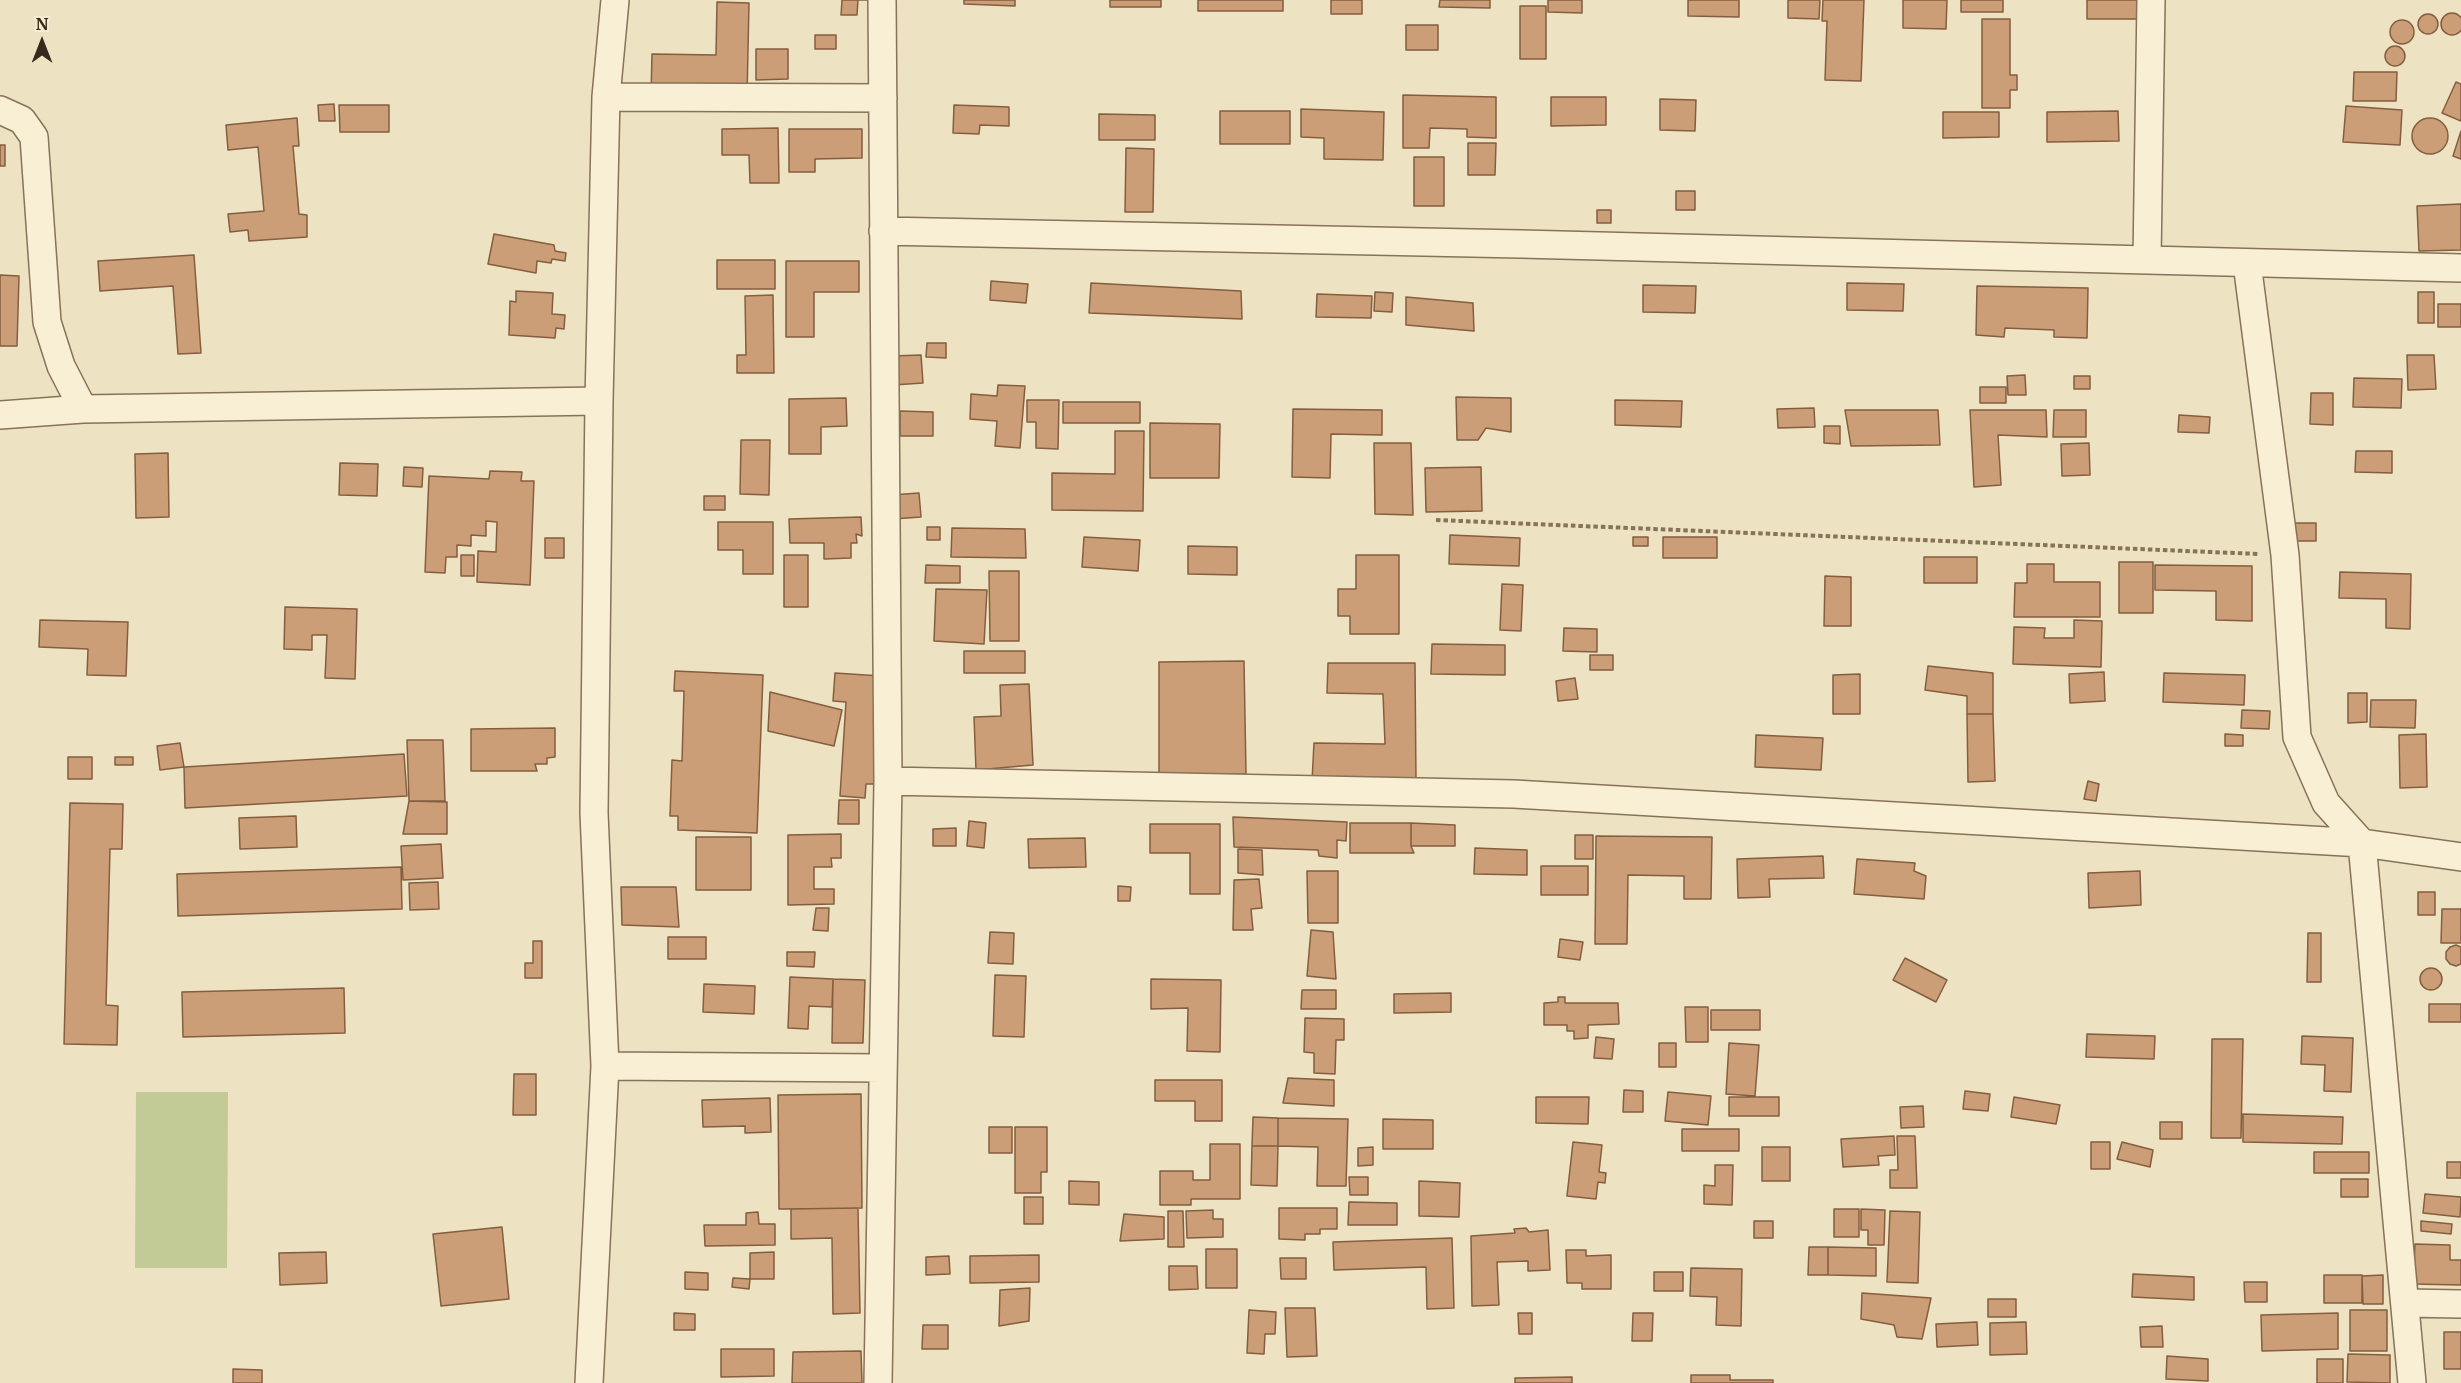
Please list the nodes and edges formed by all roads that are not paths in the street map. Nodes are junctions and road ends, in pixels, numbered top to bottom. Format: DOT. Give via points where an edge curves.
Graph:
graph roads {
  1 [pos="615,0"];
  2 [pos="882,0"];
  3 [pos="2151,0"];
  4 [pos="606,98"];
  5 [pos="883,98"];
  6 [pos="0,110"];
  7 [pos="883,231"];
  8 [pos="2147,260"];
  9 [pos="2247,263"];
  10 [pos="2461,268"];
  11 [pos="598,401"];
  12 [pos="83,409"];
  13 [pos="0,415"];
  14 [pos="888,781"];
  15 [pos="2361,843"];
  16 [pos="2461,857"];
  17 [pos="605,1066"];
  18 [pos="882,1068"];
  19 [pos="2406,1303"];
  20 [pos="2461,1304"];
  21 [pos="589,1383"];
  22 [pos="878,1383"];
  23 [pos="2412,1383"];
  1 -- 4 [label="street"];
  2 -- 5 [label="street"];
  3 -- 8 [label="street"];
  4 -- 5 [label="street"];
  4 -- 11 [label="street"];
  5 -- 7 [label="street"];
  6 -- 12 [label="street" via="22,120 34,137 46,322"];
  7 -- 8 [label="street"];
  7 -- 14 [label="street"];
  8 -- 9 [label="street"];
  9 -- 10 [label="street"];
  9 -- 15 [label="street" via="2284,555 2297,737 2326,803"];
  11 -- 12 [label="street"];
  11 -- 17 [label="street" via="594,813"];
  12 -- 13 [label="street"];
  14 -- 15 [label="street" via="1514,794"];
  14 -- 18 [label="street"];
  15 -- 16 [label="street"];
  15 -- 19 [label="street"];
  17 -- 18 [label="street"];
  17 -- 21 [label="street"];
  18 -- 22 [label="street"];
  19 -- 20 [label="street"];
  19 -- 23 [label="street"];
}
